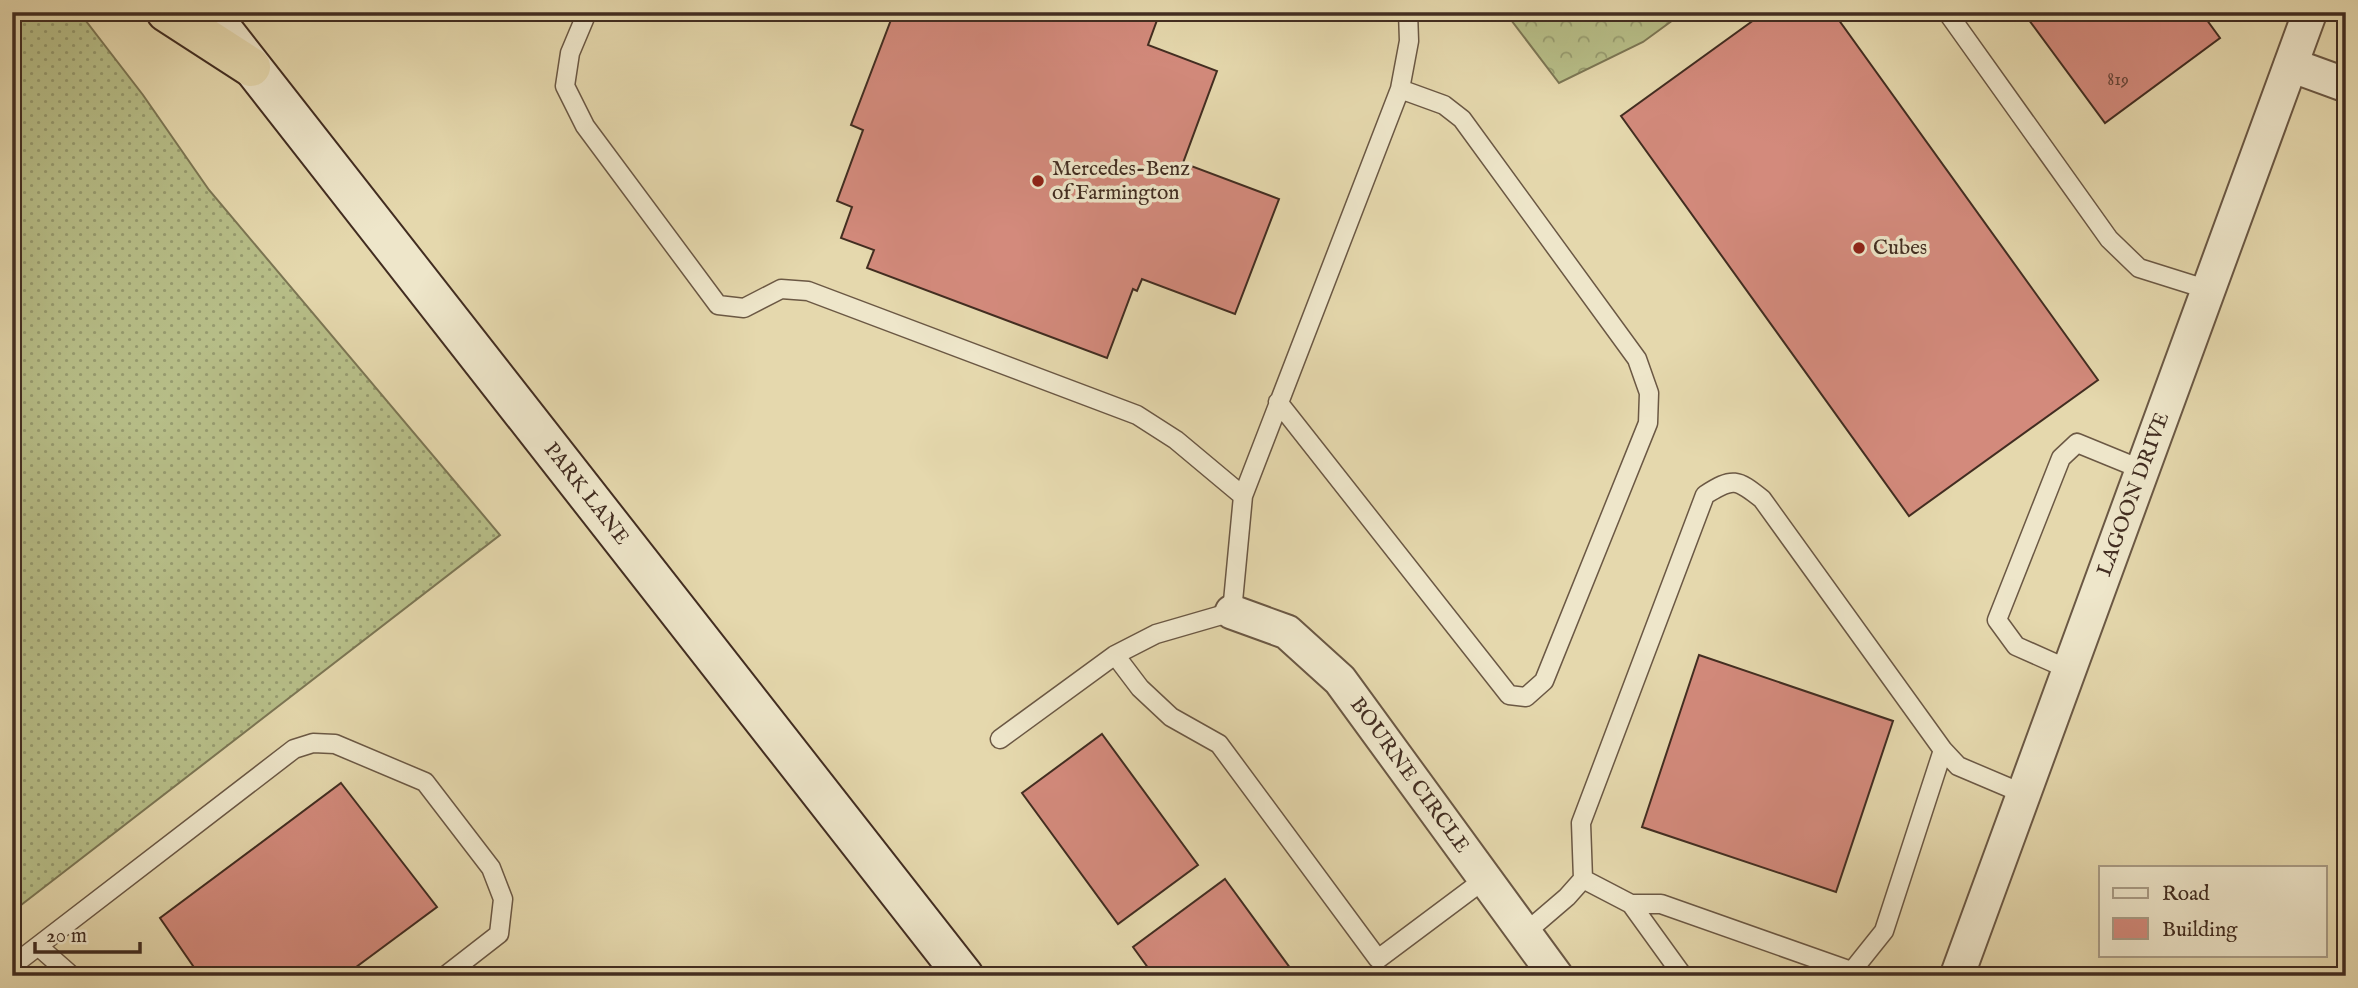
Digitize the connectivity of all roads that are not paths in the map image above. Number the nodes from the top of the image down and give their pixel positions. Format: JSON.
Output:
{"nodes":[{"id":1,"x":166,"y":12,"type":"edge"},
{"id":2,"x":209,"y":12,"type":"edge"},
{"id":3,"x":590,"y":12,"type":"edge"},
{"id":4,"x":1408,"y":12,"type":"edge"},
{"id":5,"x":1947,"y":12,"type":"edge"},
{"id":6,"x":2305,"y":14,"type":"edge"},
{"id":7,"x":2291,"y":65,"type":"junction"},
{"id":8,"x":251,"y":67,"type":"junction"},
{"id":9,"x":2346,"y":85,"type":"edge"},
{"id":10,"x":1400,"y":89,"type":"junction"},
{"id":11,"x":2209,"y":290,"type":"junction"},
{"id":12,"x":1278,"y":402,"type":"junction"},
{"id":13,"x":2143,"y":470,"type":"junction"},
{"id":14,"x":1243,"y":496,"type":"junction"},
{"id":15,"x":1232,"y":612,"type":"junction"},
{"id":16,"x":1115,"y":655,"type":"junction"},
{"id":17,"x":2070,"y":670,"type":"junction"},
{"id":18,"x":1000,"y":739,"type":"dead end"},
{"id":19,"x":1943,"y":750,"type":"junction"},
{"id":20,"x":2024,"y":794,"type":"junction"},
{"id":21,"x":1485,"y":879,"type":"junction"},
{"id":22,"x":1583,"y":879,"type":"junction"},
{"id":23,"x":1631,"y":904,"type":"junction"},
{"id":24,"x":1525,"y":933,"type":"junction"},
{"id":25,"x":38,"y":946,"type":"junction"},
{"id":26,"x":12,"y":966,"type":"edge"},
{"id":27,"x":1849,"y":973,"type":"edge"},
{"id":28,"x":72,"y":976,"type":"edge"},
{"id":29,"x":445,"y":976,"type":"edge"},
{"id":30,"x":964,"y":976,"type":"edge"},
{"id":31,"x":1556,"y":976,"type":"edge"},
{"id":32,"x":1683,"y":976,"type":"edge"},
{"id":33,"x":1958,"y":976,"type":"edge"}],
"edges":[{"from":1,"to":8,"type":"highway"},
{"from":2,"to":8,"type":"main road","name":"PARK LANE"},
{"from":3,"to":14,"type":"lane"},
{"from":4,"to":10,"type":"lane"},
{"from":5,"to":11,"type":"lane"},
{"from":6,"to":7,"type":"street","name":"LAGOON DRIVE"},
{"from":7,"to":9,"type":"street"},
{"from":7,"to":11,"type":"street","name":"LAGOON DRIVE"},
{"from":8,"to":30,"type":"main road","name":"PARK LANE"},
{"from":10,"to":12,"type":"lane"},
{"from":10,"to":12,"type":"lane"},
{"from":11,"to":13,"type":"street","name":"LAGOON DRIVE"},
{"from":12,"to":14,"type":"lane"},
{"from":13,"to":17,"type":"street","name":"LAGOON DRIVE"},
{"from":13,"to":17,"type":"lane"},
{"from":14,"to":15,"type":"lane"},
{"from":15,"to":16,"type":"lane"},
{"from":15,"to":21,"type":"street","name":"BOURNE CIRCLE"},
{"from":16,"to":18,"type":"lane"},
{"from":16,"to":21,"type":"lane"},
{"from":17,"to":20,"type":"street","name":"LAGOON DRIVE"},
{"from":19,"to":20,"type":"lane"},
{"from":19,"to":22,"type":"lane"},
{"from":19,"to":27,"type":"lane"},
{"from":20,"to":33,"type":"street","name":"LAGOON DRIVE"},
{"from":21,"to":24,"type":"street","name":"BOURNE CIRCLE"},
{"from":22,"to":23,"type":"lane"},
{"from":22,"to":24,"type":"lane"},
{"from":23,"to":27,"type":"lane"},
{"from":23,"to":32,"type":"lane"},
{"from":24,"to":31,"type":"street","name":"BOURNE CIRCLE"},
{"from":25,"to":26,"type":"lane"},
{"from":25,"to":28,"type":"lane"},
{"from":25,"to":29,"type":"lane"}]}
